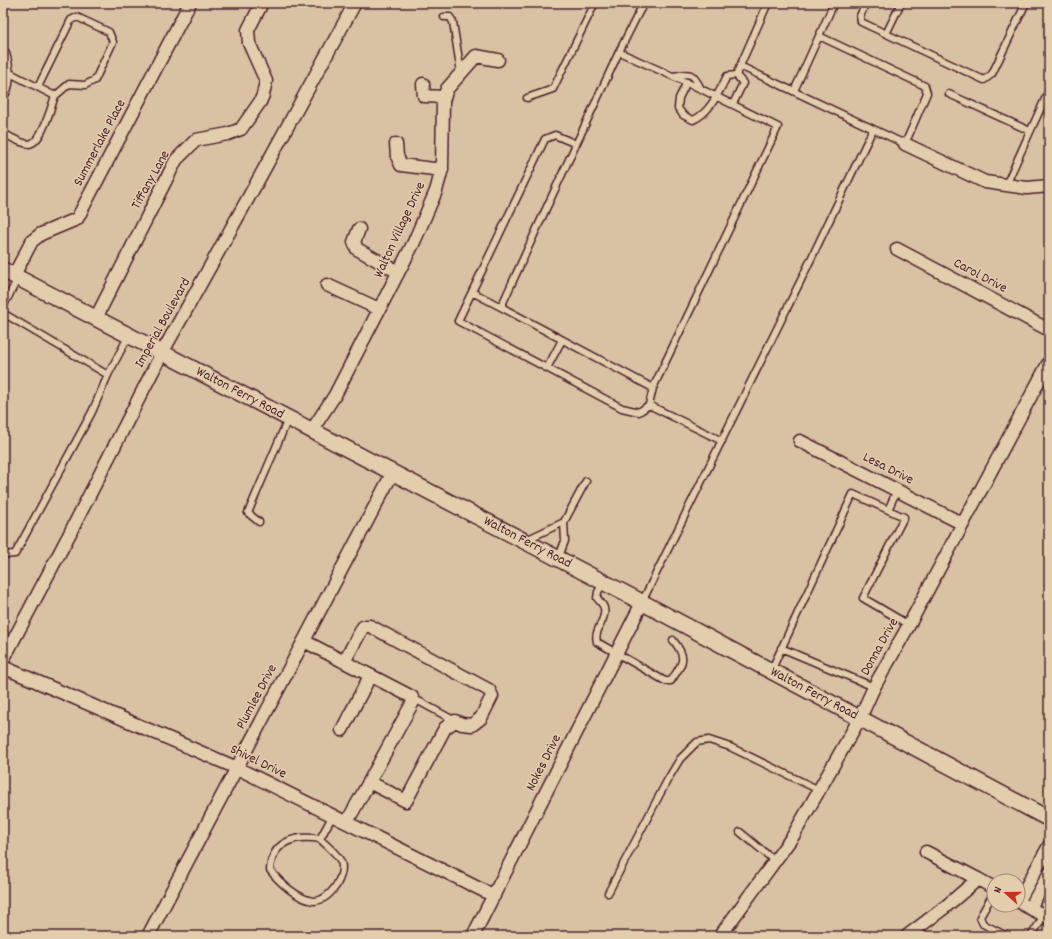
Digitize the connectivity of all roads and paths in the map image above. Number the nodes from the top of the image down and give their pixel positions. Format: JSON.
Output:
{"nodes":[{"id":1,"x":190,"y":3,"type":"edge"},
{"id":2,"x":262,"y":3,"type":"edge"},
{"id":3,"x":355,"y":3,"type":"edge"},
{"id":4,"x":595,"y":3,"type":"edge"},
{"id":5,"x":646,"y":3,"type":"edge"},
{"id":6,"x":768,"y":3,"type":"edge"},
{"id":7,"x":834,"y":3,"type":"edge"},
{"id":8,"x":866,"y":3,"type":"edge"},
{"id":9,"x":901,"y":3,"type":"edge"},
{"id":10,"x":1026,"y":3,"type":"edge"},
{"id":11,"x":444,"y":17,"type":"dead end"},
{"id":12,"x":886,"y":34,"type":"junction"},
{"id":13,"x":819,"y":36,"type":"junction"},
{"id":14,"x":619,"y":52,"type":"junction"},
{"id":15,"x":3,"y":54,"type":"edge"},
{"id":16,"x":498,"y":60,"type":"dead end"},
{"id":17,"x":740,"y":66,"type":"junction"},
{"id":18,"x":6,"y":71,"type":"junction"},
{"id":19,"x":461,"y":73,"type":"junction"},
{"id":20,"x":736,"y":75,"type":"junction"},
{"id":21,"x":674,"y":76,"type":"junction"},
{"id":22,"x":687,"y":82,"type":"junction"},
{"id":23,"x":423,"y":84,"type":"dead end"},
{"id":24,"x":38,"y":87,"type":"junction"},
{"id":25,"x":701,"y":89,"type":"junction"},
{"id":26,"x":1049,"y":90,"type":"edge"},
{"id":27,"x":794,"y":91,"type":"junction"},
{"id":28,"x":3,"y":93,"type":"edge"},
{"id":29,"x":949,"y":94,"type":"dead end"},
{"id":30,"x":55,"y":96,"type":"junction"},
{"id":31,"x":716,"y":96,"type":"junction"},
{"id":32,"x":444,"y":97,"type":"junction"},
{"id":33,"x":527,"y":98,"type":"dead end"},
{"id":34,"x":733,"y":104,"type":"junction"},
{"id":35,"x":873,"y":129,"type":"junction"},
{"id":36,"x":1030,"y":131,"type":"junction"},
{"id":37,"x":3,"y":133,"type":"edge"},
{"id":38,"x":396,"y":144,"type":"dead end"},
{"id":39,"x":576,"y":144,"type":"junction"},
{"id":40,"x":905,"y":144,"type":"junction"},
{"id":41,"x":442,"y":170,"type":"junction"},
{"id":42,"x":1006,"y":185,"type":"junction"},
{"id":43,"x":1049,"y":186,"type":"edge"},
{"id":44,"x":359,"y":229,"type":"dead end"},
{"id":45,"x":898,"y":249,"type":"dead end"},
{"id":46,"x":398,"y":272,"type":"junction"},
{"id":47,"x":12,"y":274,"type":"edge"},
{"id":48,"x":327,"y":284,"type":"dead end"},
{"id":49,"x":472,"y":292,"type":"junction"},
{"id":50,"x":3,"y":307,"type":"edge"},
{"id":51,"x":501,"y":308,"type":"junction"},
{"id":52,"x":379,"y":309,"type":"junction"},
{"id":53,"x":3,"y":313,"type":"edge"},
{"id":54,"x":96,"y":318,"type":"junction"},
{"id":55,"x":1049,"y":330,"type":"edge"},
{"id":56,"x":129,"y":335,"type":"junction"},
{"id":57,"x":562,"y":340,"type":"junction"},
{"id":58,"x":162,"y":353,"type":"junction"},
{"id":59,"x":1049,"y":362,"type":"edge"},
{"id":60,"x":546,"y":368,"type":"junction"},
{"id":61,"x":108,"y":375,"type":"junction"},
{"id":62,"x":653,"y":388,"type":"junction"},
{"id":63,"x":649,"y":405,"type":"junction"},
{"id":64,"x":288,"y":418,"type":"junction"},
{"id":65,"x":312,"y":430,"type":"junction"},
{"id":66,"x":722,"y":441,"type":"junction"},
{"id":67,"x":800,"y":441,"type":"dead end"},
{"id":68,"x":393,"y":472,"type":"junction"},
{"id":69,"x":586,"y":481,"type":"dead end"},
{"id":70,"x":897,"y":490,"type":"junction"},
{"id":71,"x":888,"y":510,"type":"junction"},
{"id":72,"x":259,"y":522,"type":"dead end"},
{"id":73,"x":564,"y":522,"type":"junction"},
{"id":74,"x":963,"y":524,"type":"junction"},
{"id":75,"x":524,"y":541,"type":"junction"},
{"id":76,"x":3,"y":555,"type":"edge"},
{"id":77,"x":558,"y":559,"type":"junction"},
{"id":78,"x":604,"y":582,"type":"junction"},
{"id":79,"x":642,"y":603,"type":"junction"},
{"id":80,"x":909,"y":625,"type":"junction"},
{"id":81,"x":673,"y":640,"type":"dead end"},
{"id":82,"x":304,"y":641,"type":"junction"},
{"id":83,"x":782,"y":648,"type":"junction"},
{"id":84,"x":616,"y":654,"type":"junction"},
{"id":85,"x":3,"y":660,"type":"edge"},
{"id":86,"x":344,"y":662,"type":"junction"},
{"id":87,"x":3,"y":667,"type":"edge"},
{"id":88,"x":771,"y":671,"type":"junction"},
{"id":89,"x":370,"y":676,"type":"junction"},
{"id":90,"x":874,"y":687,"type":"junction"},
{"id":91,"x":412,"y":698,"type":"junction"},
{"id":92,"x":860,"y":718,"type":"junction"},
{"id":93,"x":455,"y":721,"type":"junction"},
{"id":94,"x":342,"y":730,"type":"dead end"},
{"id":95,"x":237,"y":768,"type":"junction"},
{"id":96,"x":369,"y":782,"type":"junction"},
{"id":97,"x":819,"y":790,"type":"junction"},
{"id":98,"x":333,"y":816,"type":"junction"},
{"id":99,"x":1049,"y":820,"type":"edge"},
{"id":100,"x":347,"y":822,"type":"junction"},
{"id":101,"x":740,"y":832,"type":"dead end"},
{"id":102,"x":320,"y":840,"type":"junction"},
{"id":103,"x":1049,"y":846,"type":"edge"},
{"id":104,"x":926,"y":852,"type":"dead end"},
{"id":105,"x":775,"y":861,"type":"junction"},
{"id":106,"x":1049,"y":874,"type":"edge"},
{"id":107,"x":978,"y":879,"type":"junction"},
{"id":108,"x":986,"y":884,"type":"edge"},
{"id":109,"x":1026,"y":888,"type":"edge"},
{"id":110,"x":608,"y":893,"type":"dead end"},
{"id":111,"x":494,"y":896,"type":"junction"},
{"id":112,"x":986,"y":906,"type":"edge"},
{"id":113,"x":1026,"y":906,"type":"edge"},
{"id":114,"x":1030,"y":908,"type":"junction"},
{"id":115,"x":1046,"y":917,"type":"edge"},
{"id":116,"x":148,"y":936,"type":"edge"},
{"id":117,"x":473,"y":936,"type":"edge"},
{"id":118,"x":720,"y":936,"type":"edge"},
{"id":119,"x":907,"y":936,"type":"edge"},
{"id":120,"x":1008,"y":936,"type":"edge"},
{"id":121,"x":1032,"y":936,"type":"edge"}],
"edges":[{"from":1,"to":47,"type":"street","name":"Summerlake Place"},
{"from":2,"to":54,"type":"street","name":"Tiffany Lane"},
{"from":3,"to":58,"type":"street","name":"Imperial Boulevard"},
{"from":4,"to":33,"type":"lane"},
{"from":5,"to":14,"type":"lane"},
{"from":6,"to":17,"type":"lane"},
{"from":7,"to":13,"type":"lane"},
{"from":8,"to":12,"type":"lane"},
{"from":9,"to":12,"type":"lane"},
{"from":10,"to":12,"type":"lane"},
{"from":11,"to":19,"type":"lane"},
{"from":13,"to":27,"type":"lane"},
{"from":13,"to":40,"type":"lane"},
{"from":14,"to":21,"type":"lane"},
{"from":14,"to":39,"type":"lane"},
{"from":15,"to":18,"type":"street"},
{"from":16,"to":19,"type":"street","name":"Walton Village Drive"},
{"from":17,"to":20,"type":"lane"},
{"from":17,"to":27,"type":"lane"},
{"from":18,"to":24,"type":"lane"},
{"from":18,"to":28,"type":"street"},
{"from":19,"to":32,"type":"street","name":"Walton Village Drive"},
{"from":20,"to":31,"type":"lane"},
{"from":20,"to":34,"type":"lane"},
{"from":21,"to":22,"type":"lane"},
{"from":21,"to":25,"type":"lane"},
{"from":22,"to":25,"type":"lane"},
{"from":22,"to":31,"type":"lane"},
{"from":23,"to":32,"type":"street"},
{"from":24,"to":30,"type":"lane"},
{"from":24,"to":30,"type":"lane"},
{"from":25,"to":31,"type":"lane"},
{"from":26,"to":36,"type":"lane"},
{"from":27,"to":35,"type":"lane"},
{"from":29,"to":36,"type":"lane"},
{"from":30,"to":37,"type":"lane"},
{"from":31,"to":34,"type":"lane"},
{"from":32,"to":41,"type":"street","name":"Walton Village Drive"},
{"from":34,"to":62,"type":"lane"},
{"from":35,"to":40,"type":"lane"},
{"from":35,"to":66,"type":"lane"},
{"from":36,"to":42,"type":"lane"},
{"from":38,"to":41,"type":"street"},
{"from":39,"to":49,"type":"lane"},
{"from":39,"to":51,"type":"lane"},
{"from":40,"to":42,"type":"street"},
{"from":41,"to":46,"type":"street","name":"Walton Village Drive"},
{"from":42,"to":43,"type":"street"},
{"from":44,"to":46,"type":"street"},
{"from":45,"to":55,"type":"street","name":"Carol Drive"},
{"from":46,"to":52,"type":"street","name":"Walton Village Drive"},
{"from":47,"to":50,"type":"lane"},
{"from":47,"to":54,"type":"street","name":"Walton Ferry Road"},
{"from":48,"to":52,"type":"street"},
{"from":49,"to":51,"type":"lane"},
{"from":49,"to":60,"type":"lane"},
{"from":51,"to":57,"type":"lane"},
{"from":52,"to":65,"type":"street","name":"Walton Village Drive"},
{"from":53,"to":61,"type":"lane"},
{"from":54,"to":56,"type":"street","name":"Walton Ferry Road"},
{"from":56,"to":58,"type":"street","name":"Walton Ferry Road"},
{"from":56,"to":61,"type":"lane"},
{"from":57,"to":60,"type":"lane"},
{"from":57,"to":62,"type":"lane"},
{"from":58,"to":64,"type":"street","name":"Walton Ferry Road"},
{"from":58,"to":85,"type":"street","name":"Imperial Boulevard"},
{"from":59,"to":74,"type":"street","name":"Donna Drive"},
{"from":60,"to":63,"type":"lane"},
{"from":61,"to":76,"type":"lane"},
{"from":62,"to":63,"type":"lane"},
{"from":63,"to":66,"type":"lane"},
{"from":64,"to":65,"type":"street","name":"Walton Ferry Road"},
{"from":64,"to":72,"type":"lane"},
{"from":65,"to":68,"type":"street","name":"Walton Ferry Road"},
{"from":66,"to":79,"type":"lane"},
{"from":67,"to":70,"type":"street","name":"Lesa Drive"},
{"from":68,"to":75,"type":"street","name":"Walton Ferry Road"},
{"from":68,"to":82,"type":"street","name":"Plumlee Drive"},
{"from":69,"to":73,"type":"lane"},
{"from":70,"to":71,"type":"lane"},
{"from":70,"to":74,"type":"street","name":"Lesa Drive"},
{"from":71,"to":80,"type":"lane"},
{"from":71,"to":83,"type":"lane"},
{"from":73,"to":75,"type":"lane"},
{"from":73,"to":77,"type":"lane"},
{"from":74,"to":80,"type":"street","name":"Donna Drive"},
{"from":75,"to":77,"type":"street","name":"Walton Ferry Road"},
{"from":77,"to":78,"type":"street","name":"Walton Ferry Road"},
{"from":78,"to":79,"type":"street","name":"Walton Ferry Road"},
{"from":78,"to":84,"type":"lane"},
{"from":79,"to":84,"type":"street","name":"Nokes Drive"},
{"from":79,"to":88,"type":"street","name":"Walton Ferry Road"},
{"from":80,"to":90,"type":"street","name":"Donna Drive"},
{"from":81,"to":84,"type":"lane"},
{"from":82,"to":86,"type":"street"},
{"from":82,"to":95,"type":"street","name":"Plumlee Drive"},
{"from":83,"to":88,"type":"lane"},
{"from":83,"to":90,"type":"lane"},
{"from":84,"to":111,"type":"street","name":"Nokes Drive"},
{"from":86,"to":89,"type":"street"},
{"from":86,"to":93,"type":"street"},
{"from":87,"to":95,"type":"street","name":"Shivel Drive"},
{"from":88,"to":92,"type":"street","name":"Walton Ferry Road"},
{"from":89,"to":91,"type":"street"},
{"from":89,"to":94,"type":"street"},
{"from":90,"to":92,"type":"street","name":"Donna Drive"},
{"from":91,"to":93,"type":"lane"},
{"from":91,"to":96,"type":"street"},
{"from":92,"to":97,"type":"street","name":"Donna Drive"},
{"from":92,"to":99,"type":"street","name":"Walton Ferry Road"},
{"from":93,"to":96,"type":"street"},
{"from":95,"to":98,"type":"street","name":"Shivel Drive"},
{"from":95,"to":116,"type":"street","name":"Plumlee Drive"},
{"from":96,"to":100,"type":"street"},
{"from":97,"to":105,"type":"street","name":"Donna Drive"},
{"from":97,"to":110,"type":"lane"},
{"from":98,"to":100,"type":"street","name":"Shivel Drive"},
{"from":98,"to":102,"type":"lane"},
{"from":100,"to":111,"type":"street","name":"Shivel Drive"},
{"from":101,"to":105,"type":"lane"},
{"from":102,"to":102,"type":"lane"},
{"from":103,"to":109,"type":"street"},
{"from":104,"to":107,"type":"street"},
{"from":105,"to":118,"type":"street","name":"Donna Drive"},
{"from":106,"to":114,"type":"street"},
{"from":107,"to":108,"type":"street"},
{"from":107,"to":119,"type":"street"},
{"from":111,"to":117,"type":"street","name":"Nokes Drive"},
{"from":112,"to":120,"type":"lane"},
{"from":113,"to":114,"type":"street"},
{"from":114,"to":115,"type":"street"},
{"from":115,"to":121,"type":"lane"}]}
